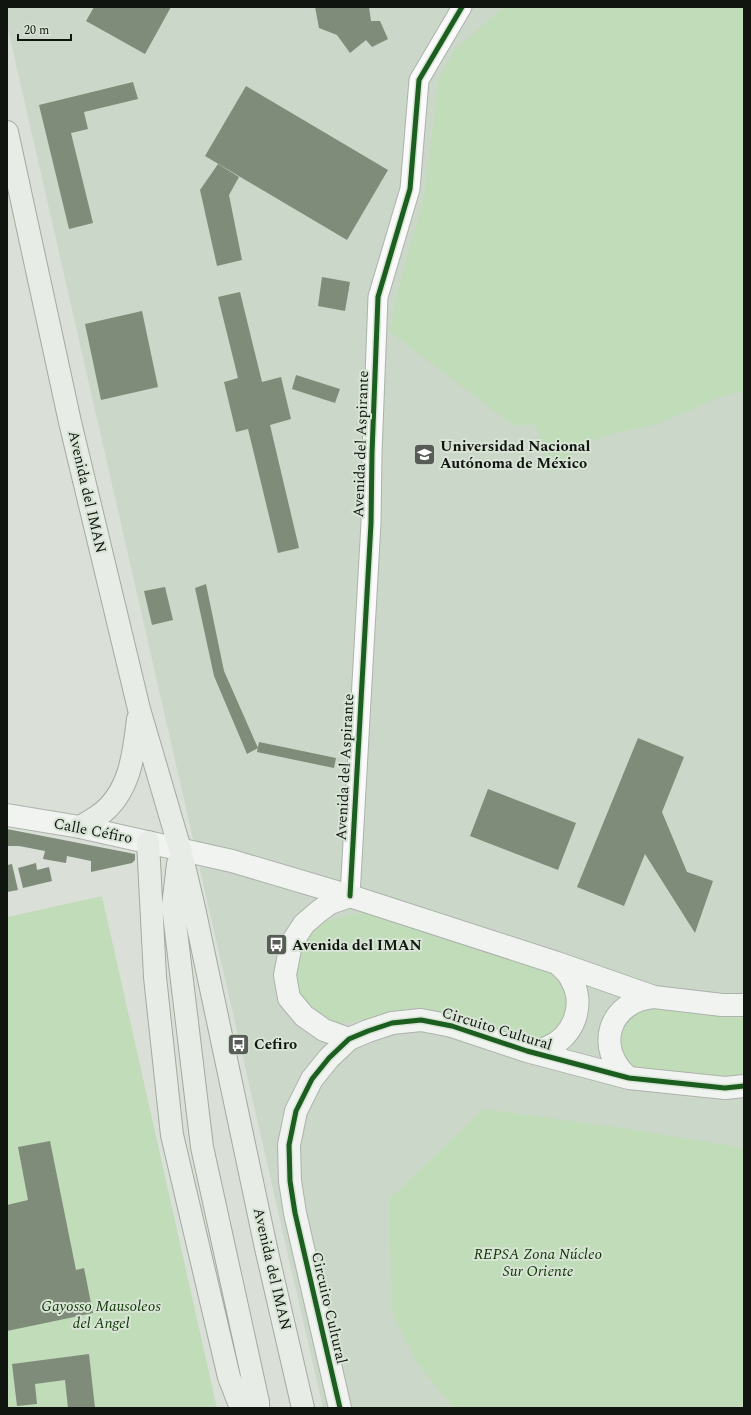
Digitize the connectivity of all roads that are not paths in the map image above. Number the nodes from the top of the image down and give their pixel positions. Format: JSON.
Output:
{"nodes":[{"id":1,"x":462,"y":7,"type":"edge"},
{"id":2,"x":7,"y":132,"type":"edge"},
{"id":3,"x":139,"y":710,"type":"junction"},
{"id":4,"x":7,"y":815,"type":"edge"},
{"id":5,"x":80,"y":827,"type":"junction"},
{"id":6,"x":148,"y":842,"type":"junction"},
{"id":7,"x":180,"y":849,"type":"junction"},
{"id":8,"x":350,"y":896,"type":"junction"},
{"id":9,"x":557,"y":963,"type":"junction"},
{"id":10,"x":654,"y":997,"type":"junction"},
{"id":11,"x":744,"y":1005,"type":"edge"},
{"id":12,"x":349,"y":1039,"type":"junction"},
{"id":13,"x":527,"y":1051,"type":"junction"},
{"id":14,"x":629,"y":1078,"type":"junction"},
{"id":15,"x":738,"y":1090,"type":"edge"},
{"id":16,"x":241,"y":1408,"type":"edge"},
{"id":17,"x":258,"y":1408,"type":"edge"},
{"id":18,"x":303,"y":1408,"type":"edge"},
{"id":19,"x":340,"y":1408,"type":"edge"}],
"edges":[{"from":1,"to":8,"type":"street","name":"Avenida del Aspirante"},
{"from":2,"to":3,"type":"main road","name":"Avenida del IMAN"},
{"from":3,"to":5,"type":"main road"},
{"from":3,"to":7,"type":"main road","name":"Avenida del IMAN"},
{"from":4,"to":5,"type":"street","name":"Calle Céfiro"},
{"from":5,"to":6,"type":"street","name":"Calle Céfiro"},
{"from":6,"to":7,"type":"street","name":"Calle Céfiro"},
{"from":6,"to":16,"type":"main road"},
{"from":7,"to":8,"type":"street"},
{"from":7,"to":17,"type":"main road","name":"Avenida del IMAN"},
{"from":7,"to":18,"type":"main road","name":"Avenida del IMAN"},
{"from":8,"to":9,"type":"street"},
{"from":8,"to":12,"type":"street"},
{"from":9,"to":10,"type":"street"},
{"from":9,"to":13,"type":"street"},
{"from":10,"to":11,"type":"street"},
{"from":10,"to":14,"type":"street"},
{"from":12,"to":13,"type":"street","name":"Circuito Cultural"},
{"from":12,"to":19,"type":"street","name":"Circuito Cultural"},
{"from":13,"to":14,"type":"street","name":"Circuito Cultural"},
{"from":14,"to":15,"type":"street","name":"Circuito Cultural"}]}
